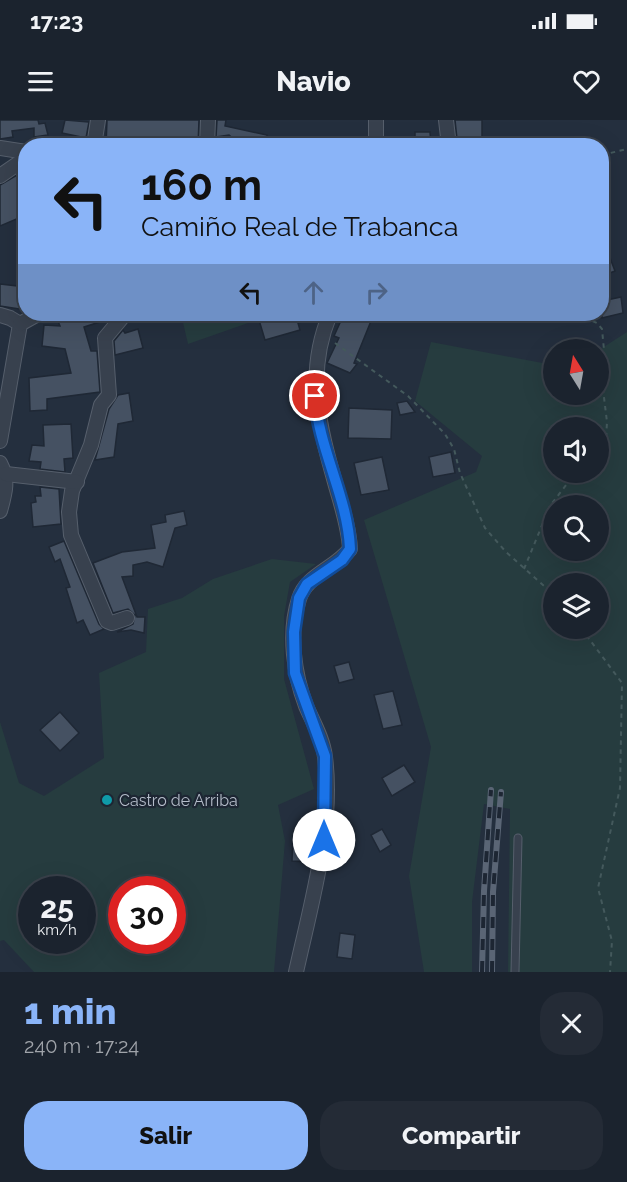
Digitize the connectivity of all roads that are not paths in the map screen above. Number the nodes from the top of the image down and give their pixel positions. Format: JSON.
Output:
{"nodes":[{"id":1,"x":98,"y":120,"type":"edge"},
{"id":2,"x":208,"y":120,"type":"edge"},
{"id":3,"x":376,"y":120,"type":"edge"},
{"id":4,"x":446,"y":120,"type":"edge"},
{"id":5,"x":95,"y":138,"type":"edge"},
{"id":6,"x":209,"y":138,"type":"edge"},
{"id":7,"x":376,"y":138,"type":"edge"},
{"id":8,"x":448,"y":138,"type":"edge"},
{"id":9,"x":0,"y":148,"type":"edge"},
{"id":10,"x":18,"y":151,"type":"edge"},
{"id":11,"x":18,"y":164,"type":"edge"},
{"id":12,"x":0,"y":176,"type":"edge"},
{"id":13,"x":0,"y":315,"type":"edge"},
{"id":14,"x":25,"y":321,"type":"edge"},
{"id":15,"x":119,"y":321,"type":"edge"},
{"id":16,"x":326,"y":321,"type":"edge"},
{"id":17,"x":20,"y":324,"type":"junction"},
{"id":18,"x":0,"y":441,"type":"edge"},
{"id":19,"x":3,"y":468,"type":"edge"},
{"id":20,"x":77,"y":482,"type":"junction"},
{"id":21,"x":0,"y":511,"type":"edge"},
{"id":22,"x":126,"y":618,"type":"dead end"},
{"id":23,"x":518,"y":838,"type":"dead end"},
{"id":24,"x":296,"y":972,"type":"edge"},
{"id":25,"x":515,"y":972,"type":"edge"}],
"edges":[{"from":1,"to":5,"type":"street"},
{"from":2,"to":6,"type":"street"},
{"from":3,"to":7,"type":"street"},
{"from":4,"to":8,"type":"street"},
{"from":9,"to":10,"type":"street"},
{"from":11,"to":12,"type":"street"},
{"from":13,"to":17,"type":"street"},
{"from":14,"to":17,"type":"street"},
{"from":15,"to":20,"type":"street"},
{"from":16,"to":24,"type":"street"},
{"from":17,"to":18,"type":"street"},
{"from":19,"to":20,"type":"street"},
{"from":19,"to":21,"type":"street"},
{"from":20,"to":22,"type":"street"},
{"from":23,"to":25,"type":"lane"}]}
